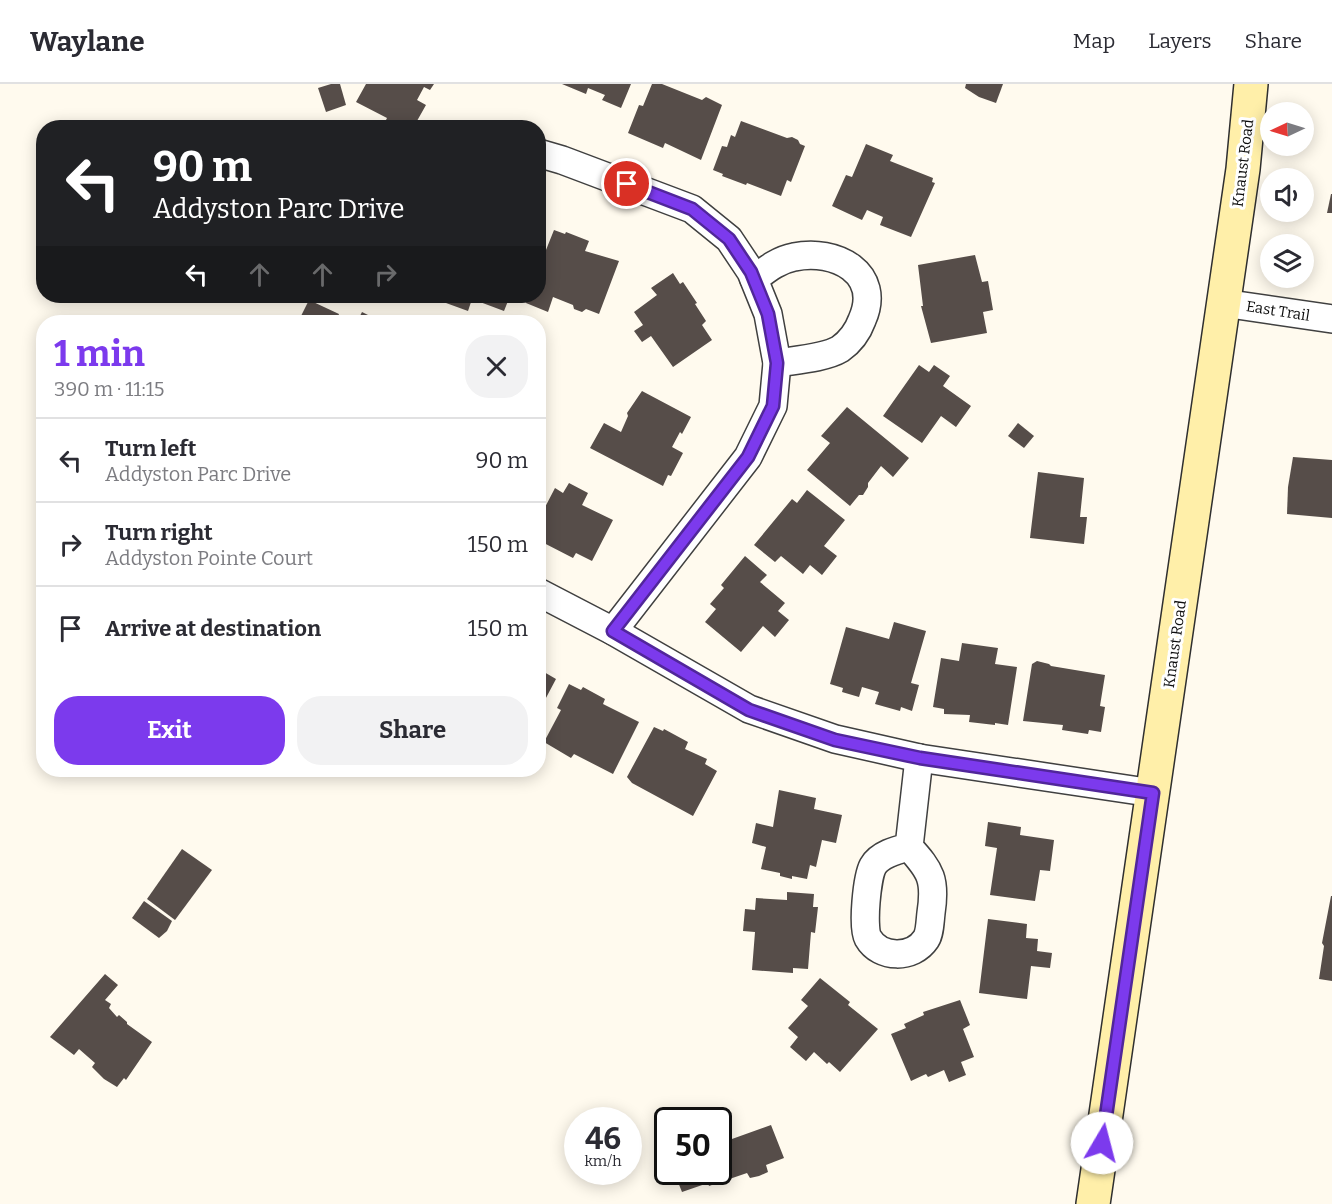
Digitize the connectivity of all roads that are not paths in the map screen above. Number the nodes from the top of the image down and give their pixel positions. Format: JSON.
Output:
{"nodes":[{"id":1,"x":1251,"y":84,"type":"edge"},
{"id":2,"x":546,"y":155,"type":"edge"},
{"id":3,"x":754,"y":279,"type":"junction"},
{"id":4,"x":1223,"y":303,"type":"junction"},
{"id":5,"x":1332,"y":319,"type":"edge"},
{"id":6,"x":777,"y":363,"type":"junction"},
{"id":7,"x":546,"y":596,"type":"edge"},
{"id":8,"x":613,"y":631,"type":"junction"},
{"id":9,"x":920,"y":758,"type":"junction"},
{"id":10,"x":1153,"y":793,"type":"junction"},
{"id":11,"x":909,"y":847,"type":"dead end"},
{"id":12,"x":1093,"y":1204,"type":"edge"}],
"edges":[{"from":1,"to":4,"type":"main road","name":"Knaust Road"},
{"from":2,"to":3,"type":"street"},
{"from":3,"to":6,"type":"street"},
{"from":3,"to":6,"type":"street"},
{"from":4,"to":5,"type":"street","name":"East Trail"},
{"from":4,"to":10,"type":"main road","name":"Knaust Road"},
{"from":6,"to":8,"type":"street"},
{"from":7,"to":8,"type":"street"},
{"from":8,"to":9,"type":"street"},
{"from":9,"to":10,"type":"street"},
{"from":9,"to":11,"type":"street"},
{"from":10,"to":12,"type":"main road","name":"Knaust Road"}]}
